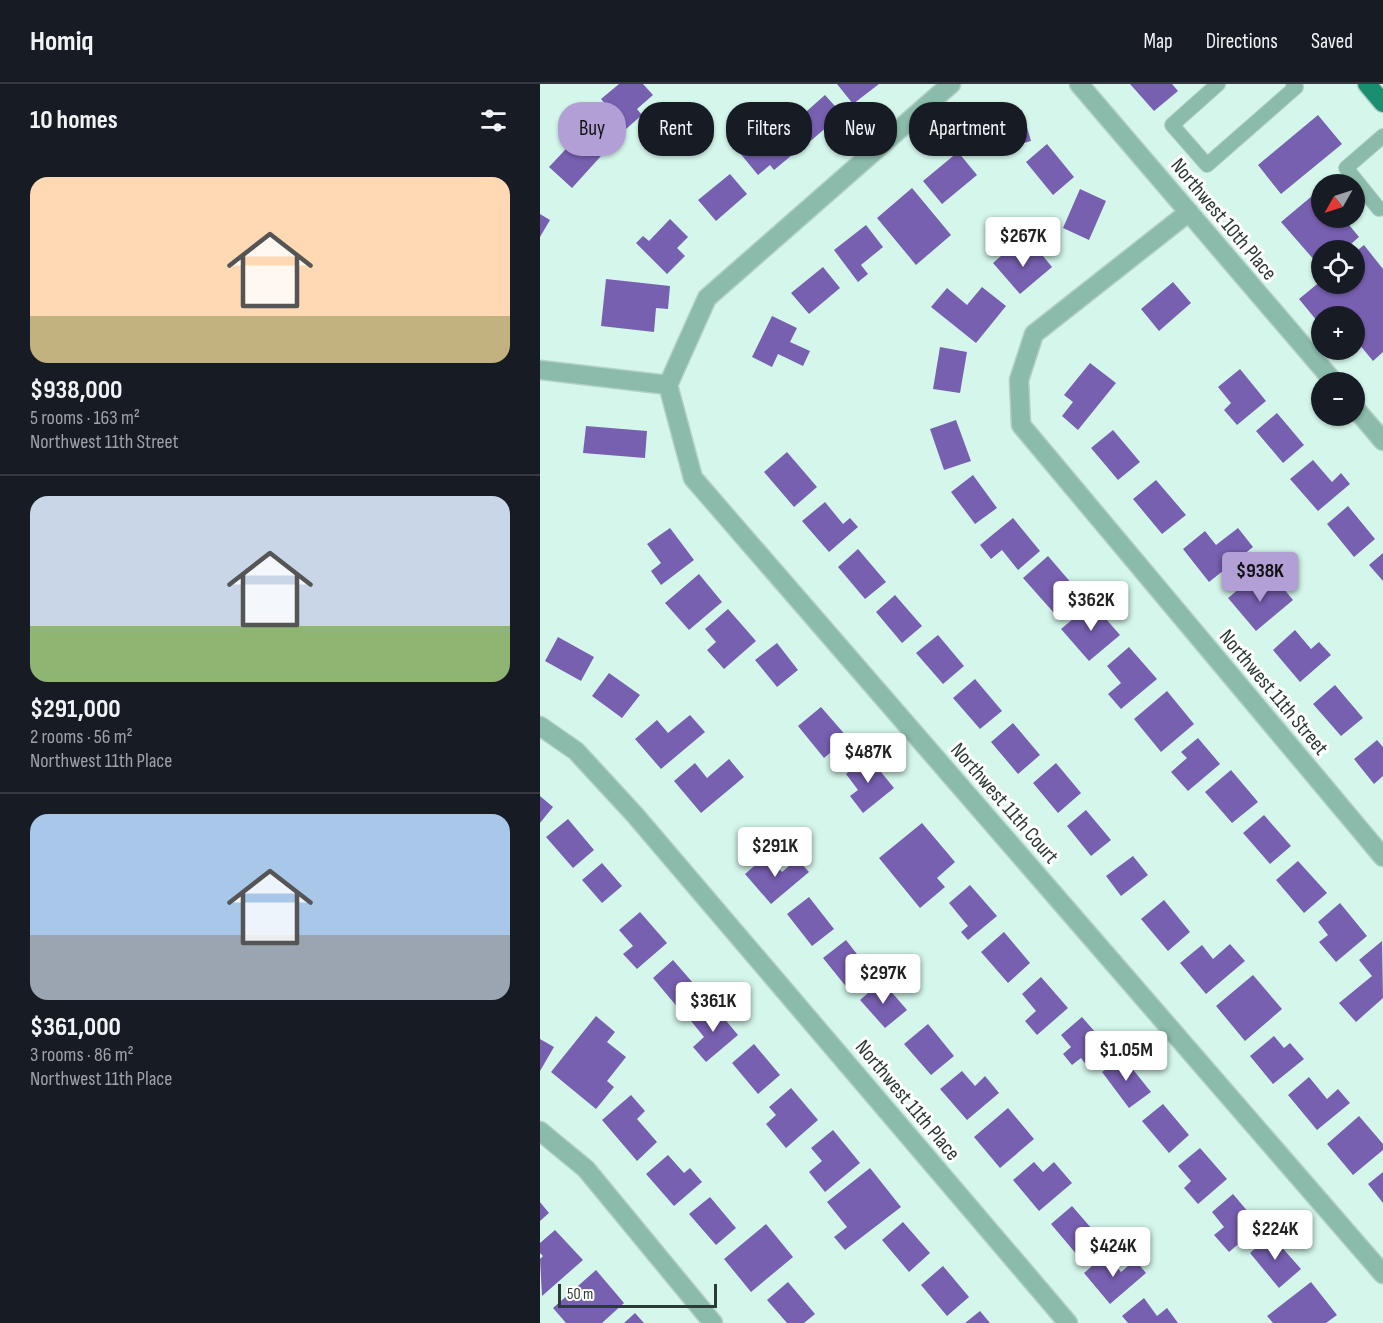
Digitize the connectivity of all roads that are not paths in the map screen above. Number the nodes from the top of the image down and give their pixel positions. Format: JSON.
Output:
{"nodes":[{"id":1,"x":951,"y":84,"type":"edge"},
{"id":2,"x":1079,"y":84,"type":"edge"},
{"id":3,"x":1218,"y":84,"type":"edge"},
{"id":4,"x":1293,"y":84,"type":"edge"},
{"id":5,"x":1367,"y":84,"type":"edge"},
{"id":6,"x":1383,"y":103,"type":"edge"},
{"id":7,"x":1383,"y":136,"type":"edge"},
{"id":8,"x":1379,"y":209,"type":"dead end"},
{"id":9,"x":1189,"y":212,"type":"junction"},
{"id":10,"x":540,"y":370,"type":"edge"},
{"id":11,"x":1325,"y":372,"type":"edge"},
{"id":12,"x":668,"y":385,"type":"junction"},
{"id":13,"x":1365,"y":420,"type":"edge"},
{"id":14,"x":1383,"y":441,"type":"edge"},
{"id":15,"x":540,"y":726,"type":"edge"},
{"id":16,"x":1383,"y":857,"type":"edge"},
{"id":17,"x":540,"y":1131,"type":"edge"},
{"id":18,"x":1383,"y":1274,"type":"edge"},
{"id":19,"x":712,"y":1323,"type":"edge"},
{"id":20,"x":1068,"y":1323,"type":"edge"}],
"edges":[{"from":1,"to":12,"type":"street"},
{"from":2,"to":9,"type":"street","name":"Northwest 10th Place"},
{"from":3,"to":4,"type":"lane"},
{"from":5,"to":6,"type":"main road"},
{"from":7,"to":8,"type":"lane"},
{"from":9,"to":11,"type":"street","name":"Northwest 10th Place"},
{"from":9,"to":16,"type":"street","name":"Northwest 11th Street"},
{"from":10,"to":12,"type":"street"},
{"from":12,"to":18,"type":"street","name":"Northwest 11th Court"},
{"from":13,"to":14,"type":"street"},
{"from":15,"to":20,"type":"street","name":"Northwest 11th Place"},
{"from":17,"to":19,"type":"street"}]}
